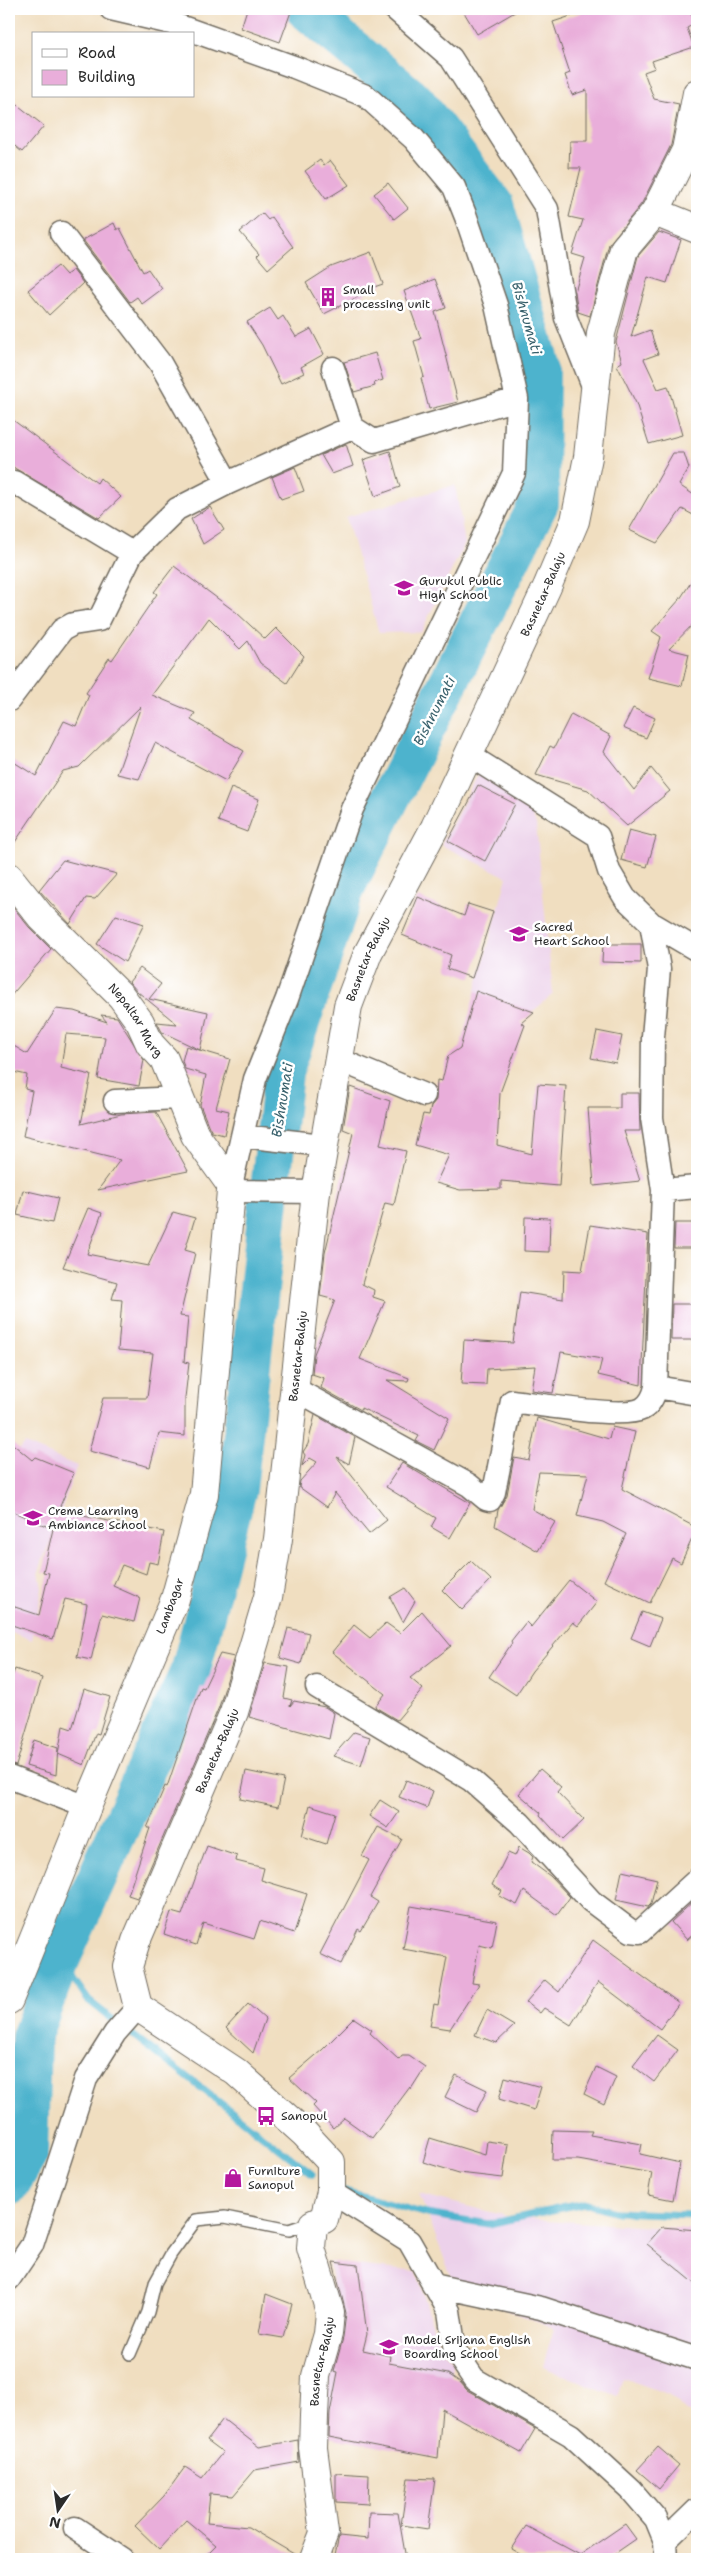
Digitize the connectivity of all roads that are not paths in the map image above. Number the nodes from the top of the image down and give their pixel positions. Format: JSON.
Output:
{"nodes":[{"id":1,"x":111,"y":9,"type":"edge"},
{"id":2,"x":395,"y":9,"type":"edge"},
{"id":3,"x":697,"y":93,"type":"edge"},
{"id":4,"x":655,"y":212,"type":"junction"},
{"id":5,"x":697,"y":229,"type":"edge"},
{"id":6,"x":61,"y":232,"type":"dead end"},
{"id":7,"x":333,"y":368,"type":"dead end"},
{"id":8,"x":594,"y":391,"type":"junction"},
{"id":9,"x":517,"y":399,"type":"junction"},
{"id":10,"x":352,"y":428,"type":"junction"},
{"id":11,"x":14,"y":482,"type":"dead end"},
{"id":12,"x":228,"y":483,"type":"junction"},
{"id":13,"x":132,"y":553,"type":"junction"},
{"id":14,"x":9,"y":700,"type":"edge"},
{"id":15,"x":467,"y":754,"type":"junction"},
{"id":16,"x":9,"y":877,"type":"edge"},
{"id":17,"x":652,"y":923,"type":"junction"},
{"id":18,"x":697,"y":950,"type":"edge"},
{"id":19,"x":337,"y":1059,"type":"junction"},
{"id":20,"x":424,"y":1095,"type":"dead end"},
{"id":21,"x":178,"y":1098,"type":"junction"},
{"id":22,"x":115,"y":1101,"type":"dead end"},
{"id":23,"x":252,"y":1137,"type":"junction"},
{"id":24,"x":314,"y":1144,"type":"junction"},
{"id":25,"x":697,"y":1187,"type":"edge"},
{"id":26,"x":238,"y":1189,"type":"junction"},
{"id":27,"x":664,"y":1190,"type":"junction"},
{"id":28,"x":307,"y":1192,"type":"junction"},
{"id":29,"x":656,"y":1387,"type":"junction"},
{"id":30,"x":295,"y":1389,"type":"junction"},
{"id":31,"x":697,"y":1394,"type":"edge"},
{"id":32,"x":317,"y":1687,"type":"dead end"},
{"id":33,"x":9,"y":1777,"type":"edge"},
{"id":34,"x":87,"y":1806,"type":"junction"},
{"id":35,"x":697,"y":1880,"type":"edge"},
{"id":36,"x":9,"y":2000,"type":"edge"},
{"id":37,"x":135,"y":2011,"type":"junction"},
{"id":38,"x":331,"y":2192,"type":"junction"},
{"id":39,"x":324,"y":2219,"type":"junction"},
{"id":40,"x":9,"y":2279,"type":"edge"},
{"id":41,"x":433,"y":2285,"type":"junction"},
{"id":42,"x":130,"y":2354,"type":"dead end"},
{"id":43,"x":697,"y":2359,"type":"edge"},
{"id":44,"x":697,"y":2510,"type":"edge"},
{"id":45,"x":75,"y":2528,"type":"dead end"},
{"id":46,"x":665,"y":2550,"type":"edge"},
{"id":47,"x":122,"y":2559,"type":"edge"},
{"id":48,"x":314,"y":2559,"type":"edge"}],
"edges":[{"from":1,"to":9,"type":"street"},
{"from":2,"to":8,"type":"street"},
{"from":3,"to":4,"type":"street","name":"Basnetar-Balaju"},
{"from":4,"to":5,"type":"street"},
{"from":4,"to":8,"type":"street","name":"Basnetar-Balaju"},
{"from":6,"to":12,"type":"street"},
{"from":7,"to":10,"type":"street"},
{"from":8,"to":15,"type":"street","name":"Basnetar-Balaju"},
{"from":9,"to":10,"type":"street"},
{"from":9,"to":23,"type":"street"},
{"from":10,"to":12,"type":"street"},
{"from":11,"to":13,"type":"street"},
{"from":12,"to":13,"type":"street"},
{"from":13,"to":14,"type":"street"},
{"from":15,"to":17,"type":"street"},
{"from":15,"to":19,"type":"street","name":"Basnetar-Balaju"},
{"from":16,"to":21,"type":"street","name":"Nepaltar Marg"},
{"from":17,"to":18,"type":"street"},
{"from":17,"to":27,"type":"street"},
{"from":19,"to":20,"type":"street"},
{"from":19,"to":24,"type":"street","name":"Basnetar-Balaju"},
{"from":21,"to":22,"type":"street"},
{"from":21,"to":26,"type":"street","name":"Nepaltar Marg"},
{"from":23,"to":24,"type":"street"},
{"from":23,"to":26,"type":"street"},
{"from":24,"to":28,"type":"street","name":"Basnetar-Balaju"},
{"from":25,"to":27,"type":"street"},
{"from":26,"to":28,"type":"street"},
{"from":26,"to":34,"type":"street","name":"Lambagar"},
{"from":27,"to":29,"type":"street"},
{"from":28,"to":30,"type":"street","name":"Basnetar-Balaju"},
{"from":29,"to":30,"type":"street"},
{"from":29,"to":31,"type":"street"},
{"from":30,"to":37,"type":"street","name":"Basnetar-Balaju"},
{"from":32,"to":35,"type":"street"},
{"from":33,"to":34,"type":"street"},
{"from":34,"to":36,"type":"street","name":"Lambagar"},
{"from":37,"to":38,"type":"street","name":"Basnetar-Balaju"},
{"from":37,"to":40,"type":"street"},
{"from":38,"to":39,"type":"street","name":"Basnetar-Balaju"},
{"from":38,"to":41,"type":"street"},
{"from":39,"to":42,"type":"lane"},
{"from":39,"to":48,"type":"street","name":"Basnetar-Balaju"},
{"from":41,"to":43,"type":"street"},
{"from":41,"to":46,"type":"street"},
{"from":44,"to":46,"type":"street"},
{"from":45,"to":47,"type":"street"}]}
